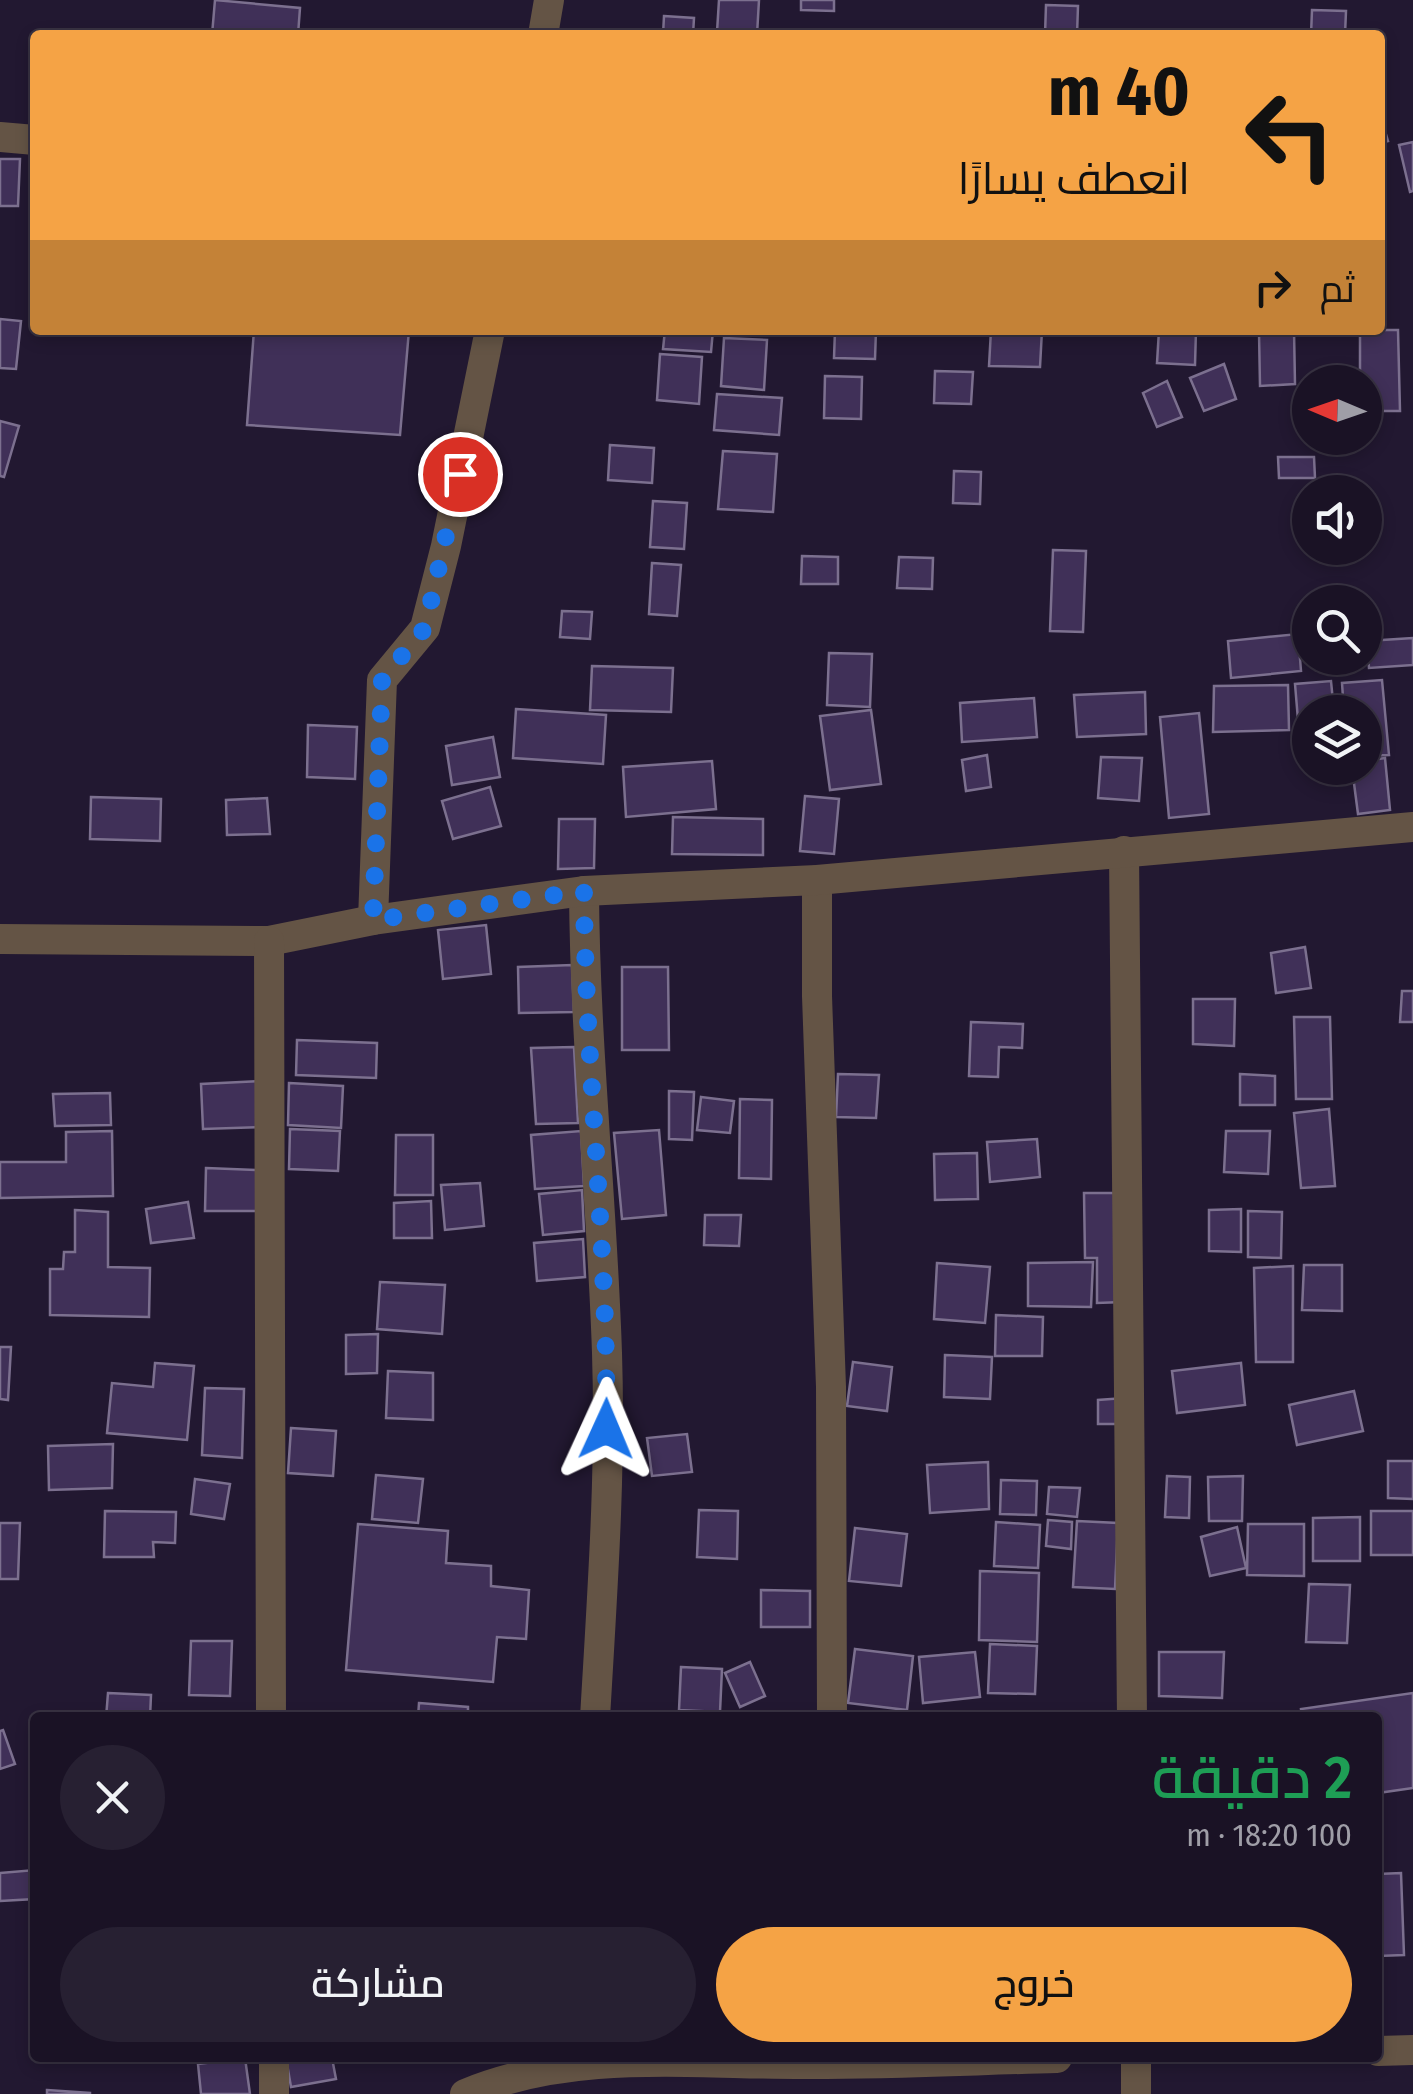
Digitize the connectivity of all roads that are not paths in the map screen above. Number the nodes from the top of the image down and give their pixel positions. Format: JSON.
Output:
{"nodes":[{"id":1,"x":549,"y":0,"type":"edge"},
{"id":2,"x":545,"y":30,"type":"edge"},
{"id":3,"x":0,"y":136,"type":"edge"},
{"id":4,"x":30,"y":139,"type":"edge"},
{"id":5,"x":489,"y":335,"type":"edge"},
{"id":6,"x":1413,"y":827,"type":"edge"},
{"id":7,"x":1124,"y":850,"type":"junction"},
{"id":8,"x":817,"y":880,"type":"junction"},
{"id":9,"x":584,"y":891,"type":"junction"},
{"id":10,"x":373,"y":920,"type":"junction"},
{"id":11,"x":0,"y":938,"type":"edge"},
{"id":12,"x":269,"y":941,"type":"junction"},
{"id":13,"x":271,"y":1712,"type":"edge"},
{"id":14,"x":595,"y":1712,"type":"edge"},
{"id":15,"x":832,"y":1712,"type":"edge"},
{"id":16,"x":1132,"y":1712,"type":"edge"},
{"id":17,"x":1413,"y":2050,"type":"edge"},
{"id":18,"x":1382,"y":2051,"type":"edge"},
{"id":19,"x":274,"y":2062,"type":"edge"},
{"id":20,"x":598,"y":2062,"type":"edge"},
{"id":21,"x":689,"y":2062,"type":"edge"},
{"id":22,"x":979,"y":2062,"type":"edge"},
{"id":23,"x":1136,"y":2062,"type":"edge"},
{"id":24,"x":541,"y":2064,"type":"edge"},
{"id":25,"x":822,"y":2070,"type":"edge"},
{"id":26,"x":274,"y":2094,"type":"edge"},
{"id":27,"x":465,"y":2094,"type":"edge"},
{"id":28,"x":1136,"y":2094,"type":"edge"}],
"edges":[{"from":1,"to":2,"type":"street"},
{"from":3,"to":4,"type":"street"},
{"from":5,"to":10,"type":"street"},
{"from":6,"to":7,"type":"street"},
{"from":7,"to":8,"type":"street"},
{"from":7,"to":16,"type":"street"},
{"from":8,"to":9,"type":"street"},
{"from":8,"to":15,"type":"street"},
{"from":9,"to":10,"type":"street"},
{"from":9,"to":14,"type":"street"},
{"from":10,"to":12,"type":"street"},
{"from":11,"to":12,"type":"street"},
{"from":12,"to":13,"type":"street"},
{"from":17,"to":18,"type":"street"},
{"from":19,"to":26,"type":"street"},
{"from":20,"to":24,"type":"street"},
{"from":21,"to":25,"type":"street"},
{"from":22,"to":25,"type":"street"},
{"from":23,"to":28,"type":"street"},
{"from":24,"to":27,"type":"street"}]}
